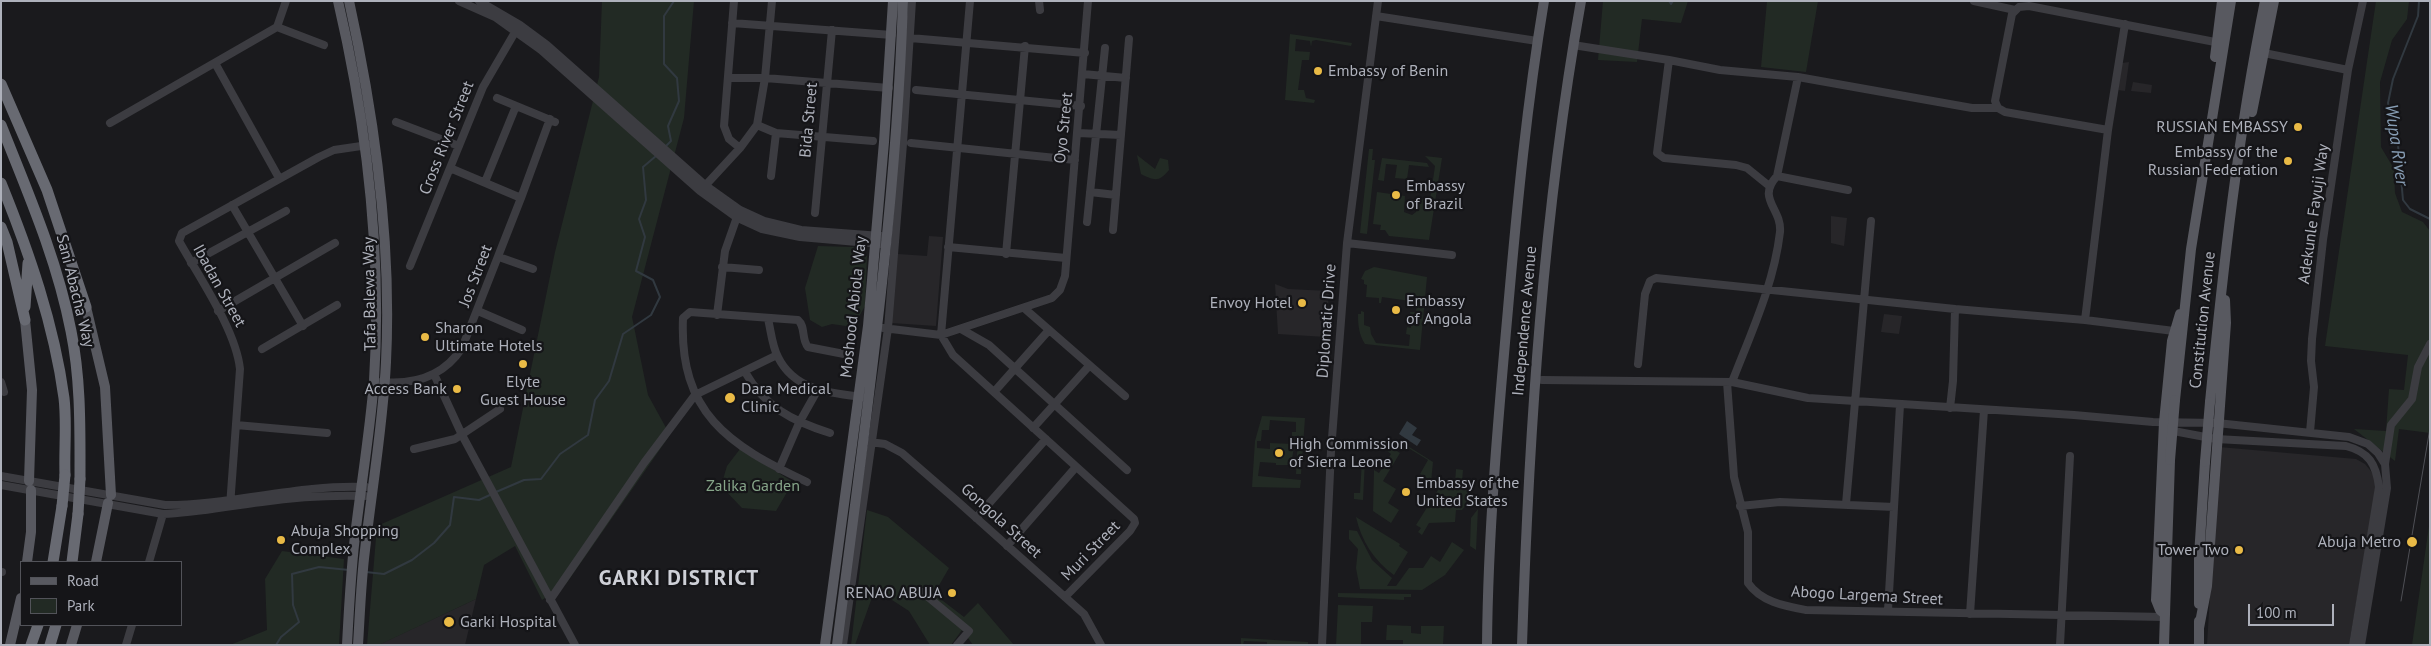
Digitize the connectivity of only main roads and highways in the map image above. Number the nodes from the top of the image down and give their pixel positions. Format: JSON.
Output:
{"nodes":[{"id":1,"x":338,"y":1,"type":"edge"},
{"id":2,"x":349,"y":1,"type":"edge"},
{"id":3,"x":893,"y":1,"type":"edge"},
{"id":4,"x":903,"y":1,"type":"edge"},
{"id":5,"x":1544,"y":1,"type":"edge"},
{"id":6,"x":2222,"y":1,"type":"edge"},
{"id":7,"x":2231,"y":1,"type":"edge"},
{"id":8,"x":2265,"y":1,"type":"edge"},
{"id":9,"x":2274,"y":1,"type":"edge"},
{"id":10,"x":1581,"y":2,"type":"edge"},
{"id":11,"x":1,"y":84,"type":"edge"},
{"id":12,"x":2212,"y":113,"type":"junction"},
{"id":13,"x":1,"y":125,"type":"edge"},
{"id":14,"x":2241,"y":138,"type":"junction"},
{"id":15,"x":370,"y":145,"type":"junction"},
{"id":16,"x":1,"y":183,"type":"edge"},
{"id":17,"x":1,"y":227,"type":"edge"},
{"id":18,"x":882,"y":241,"type":"junction"},
{"id":19,"x":29,"y":254,"type":"junction"},
{"id":20,"x":52,"y":254,"type":"junction"},
{"id":21,"x":2224,"y":271,"type":"junction"},
{"id":22,"x":2185,"y":304,"type":"junction"},
{"id":23,"x":86,"y":307,"type":"junction"},
{"id":24,"x":24,"y":320,"type":"junction"},
{"id":25,"x":878,"y":327,"type":"junction"},
{"id":26,"x":379,"y":382,"type":"junction"},
{"id":27,"x":359,"y":552,"type":"junction"},
{"id":28,"x":27,"y":561,"type":"edge"},
{"id":29,"x":53,"y":561,"type":"edge"},
{"id":30,"x":72,"y":561,"type":"edge"},
{"id":31,"x":96,"y":561,"type":"edge"},
{"id":32,"x":20,"y":602,"type":"edge"},
{"id":33,"x":2165,"y":615,"type":"junction"},
{"id":34,"x":38,"y":626,"type":"edge"},
{"id":35,"x":56,"y":626,"type":"edge"},
{"id":36,"x":77,"y":626,"type":"edge"},
{"id":37,"x":2199,"y":628,"type":"junction"},
{"id":38,"x":10,"y":645,"type":"edge"},
{"id":39,"x":31,"y":645,"type":"edge"},
{"id":40,"x":50,"y":645,"type":"edge"},
{"id":41,"x":70,"y":645,"type":"edge"},
{"id":42,"x":347,"y":645,"type":"edge"},
{"id":43,"x":358,"y":645,"type":"edge"},
{"id":44,"x":825,"y":645,"type":"edge"},
{"id":45,"x":837,"y":645,"type":"edge"},
{"id":46,"x":1487,"y":645,"type":"edge"},
{"id":47,"x":1522,"y":645,"type":"edge"},
{"id":48,"x":2164,"y":645,"type":"edge"},
{"id":49,"x":2198,"y":645,"type":"edge"}],
"edges":[{"from":1,"to":15,"type":"main road","name":"Tafa Balewa Way"},
{"from":2,"to":15,"type":"main road","name":"Tafa Balewa Way"},
{"from":3,"to":18,"type":"main road","name":"Moshood Abiola Way"},
{"from":4,"to":18,"type":"main road","name":"Moshood Abiola Way"},
{"from":5,"to":46,"type":"main road","name":"Independence Avenue"},
{"from":6,"to":12,"type":"main road"},
{"from":7,"to":12,"type":"main road","name":"Constitution Avenue"},
{"from":8,"to":14,"type":"main road","name":"Constitution Avenue"},
{"from":9,"to":14,"type":"main road"},
{"from":10,"to":47,"type":"main road","name":"Independence Avenue"},
{"from":11,"to":23,"type":"highway"},
{"from":12,"to":22,"type":"main road","name":"Constitution Avenue"},
{"from":13,"to":20,"type":"highway","name":"Sani Abacha Way"},
{"from":14,"to":21,"type":"main road","name":"Constitution Avenue"},
{"from":15,"to":26,"type":"main road","name":"Tafa Balewa Way"},
{"from":16,"to":19,"type":"highway","name":"Sani Abacha Way"},
{"from":17,"to":24,"type":"highway"},
{"from":18,"to":25,"type":"main road","name":"Moshood Abiola Way"},
{"from":18,"to":25,"type":"main road","name":"Moshood Abiola Way"},
{"from":19,"to":24,"type":"highway"},
{"from":19,"to":29,"type":"highway","name":"Sani Abacha Way","bridge":true},
{"from":20,"to":23,"type":"highway"},
{"from":20,"to":30,"type":"highway","name":"Sani Abacha Way","bridge":true},
{"from":21,"to":37,"type":"main road","name":"Constitution Avenue","bridge":true},
{"from":21,"to":37,"type":"main road"},
{"from":22,"to":33,"type":"main road","name":"Constitution Avenue","bridge":true},
{"from":22,"to":33,"type":"main road"},
{"from":23,"to":31,"type":"main road","name":"Sani Abacha Way"},
{"from":24,"to":28,"type":"main road"},
{"from":25,"to":44,"type":"main road","name":"Moshood Abiola Way"},
{"from":25,"to":45,"type":"main road","name":"Moshood Abiola Way"},
{"from":26,"to":27,"type":"main road","name":"Tafa Balewa Way"},
{"from":26,"to":27,"type":"main road","name":"Tafa Balewa Way"},
{"from":27,"to":42,"type":"main road","name":"Tafa Balewa Way"},
{"from":27,"to":43,"type":"main road","name":"Tafa Balewa Way"},
{"from":32,"to":38,"type":"main road"},
{"from":33,"to":48,"type":"main road","name":"Constitution Avenue"},
{"from":34,"to":39,"type":"highway"},
{"from":35,"to":40,"type":"highway"},
{"from":36,"to":41,"type":"main road"},
{"from":37,"to":49,"type":"main road","name":"Constitution Avenue"}]}
